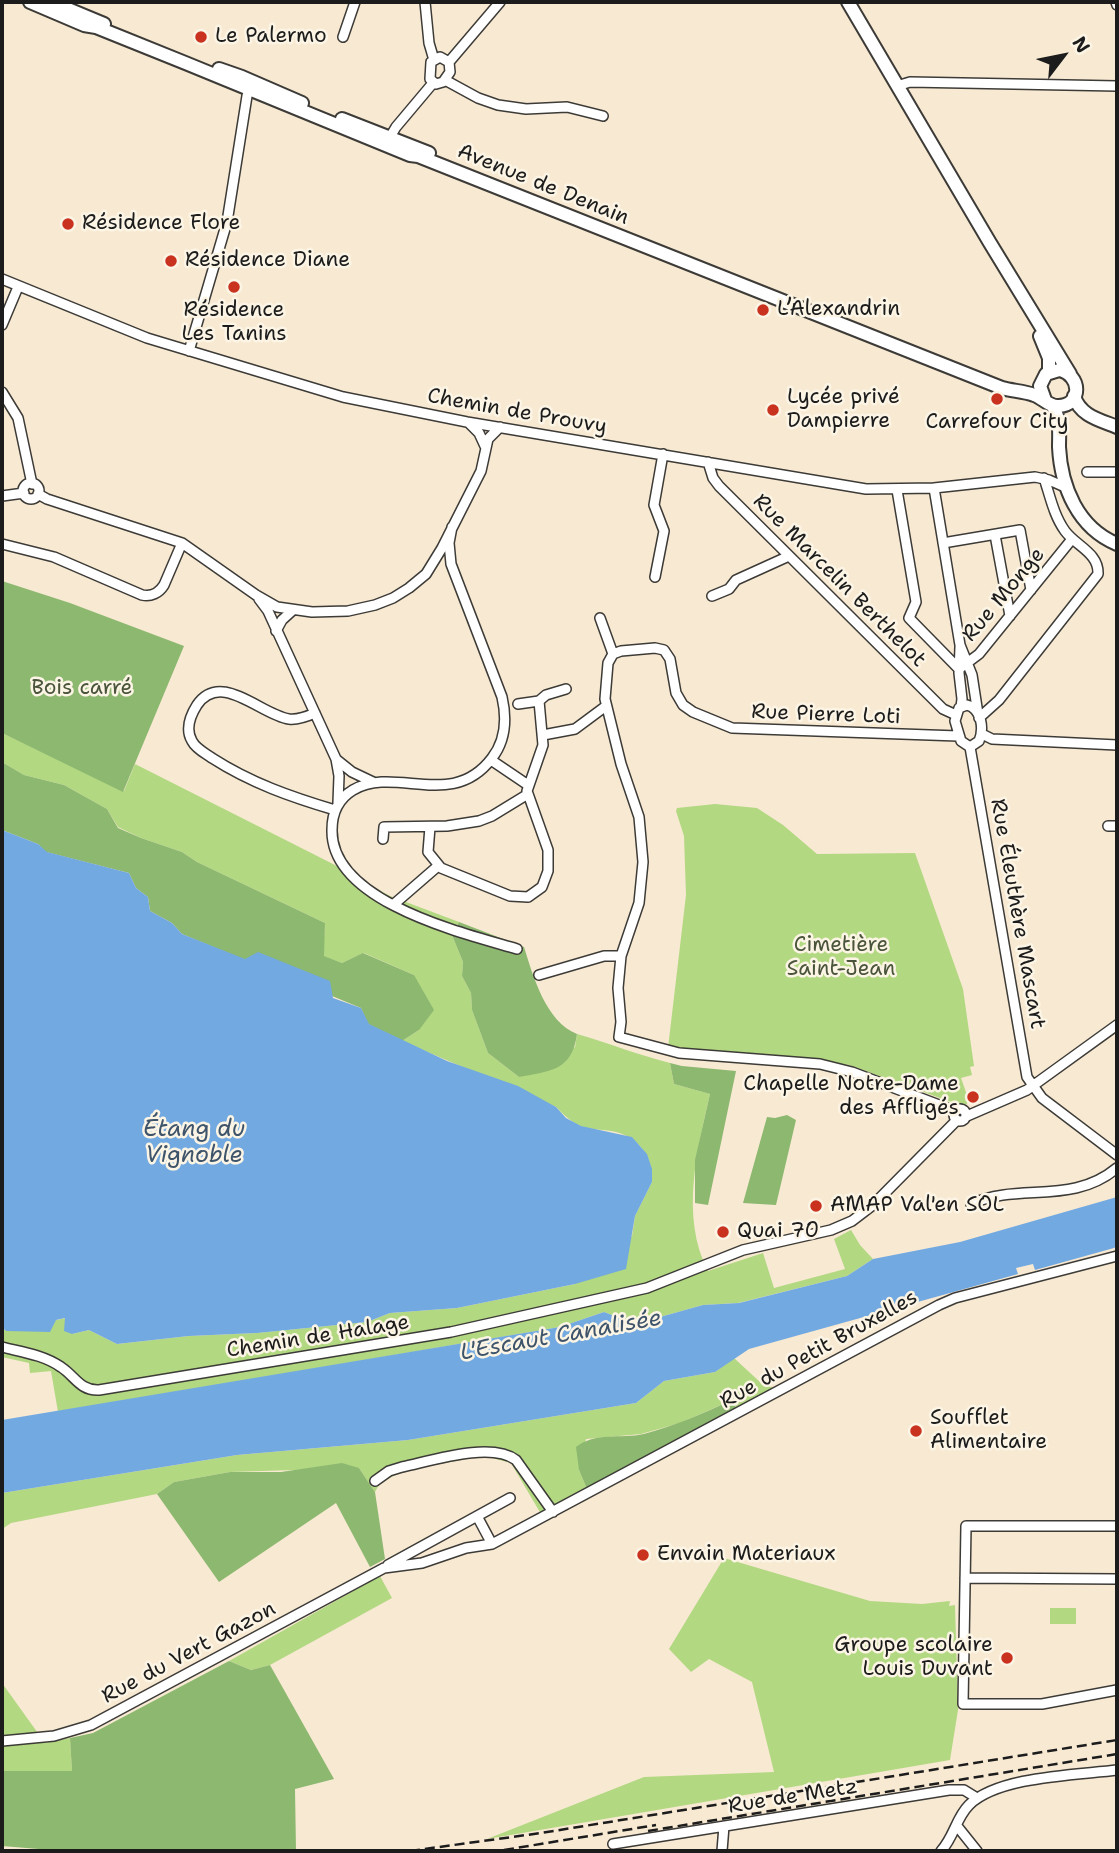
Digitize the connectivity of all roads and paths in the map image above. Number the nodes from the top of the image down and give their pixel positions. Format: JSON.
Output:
{"nodes":[{"id":1,"x":30,"y":2,"type":"edge"},
{"id":2,"x":51,"y":2,"type":"edge"},
{"id":3,"x":355,"y":2,"type":"edge"},
{"id":4,"x":425,"y":2,"type":"edge"},
{"id":5,"x":500,"y":2,"type":"edge"},
{"id":6,"x":848,"y":2,"type":"edge"},
{"id":7,"x":65,"y":9,"type":"edge"},
{"id":8,"x":343,"y":37,"type":"dead end"},
{"id":9,"x":434,"y":60,"type":"junction"},
{"id":10,"x":449,"y":62,"type":"junction"},
{"id":11,"x":446,"y":80,"type":"junction"},
{"id":12,"x":433,"y":83,"type":"junction"},
{"id":13,"x":251,"y":85,"type":"junction"},
{"id":14,"x":897,"y":86,"type":"junction"},
{"id":15,"x":1117,"y":86,"type":"edge"},
{"id":16,"x":603,"y":116,"type":"dead end"},
{"id":17,"x":388,"y":141,"type":"junction"},
{"id":18,"x":990,"y":243,"type":"junction"},
{"id":19,"x":2,"y":279,"type":"edge"},
{"id":20,"x":18,"y":287,"type":"junction"},
{"id":21,"x":2,"y":325,"type":"edge"},
{"id":22,"x":188,"y":351,"type":"junction"},
{"id":23,"x":1045,"y":376,"type":"junction"},
{"id":24,"x":1072,"y":376,"type":"junction"},
{"id":25,"x":2,"y":393,"type":"edge"},
{"id":26,"x":1074,"y":396,"type":"junction"},
{"id":27,"x":1048,"y":403,"type":"junction"},
{"id":28,"x":467,"y":422,"type":"junction"},
{"id":29,"x":500,"y":427,"type":"junction"},
{"id":30,"x":1117,"y":427,"type":"edge"},
{"id":31,"x":485,"y":446,"type":"junction"},
{"id":32,"x":663,"y":454,"type":"junction"},
{"id":33,"x":708,"y":462,"type":"junction"},
{"id":34,"x":1087,"y":472,"type":"dead end"},
{"id":35,"x":1117,"y":472,"type":"edge"},
{"id":36,"x":1044,"y":478,"type":"junction"},
{"id":37,"x":32,"y":484,"type":"junction"},
{"id":38,"x":934,"y":488,"type":"junction"},
{"id":39,"x":1067,"y":488,"type":"junction"},
{"id":40,"x":897,"y":490,"type":"junction"},
{"id":41,"x":24,"y":493,"type":"junction"},
{"id":42,"x":38,"y":494,"type":"junction"},
{"id":43,"x":2,"y":496,"type":"edge"},
{"id":44,"x":452,"y":527,"type":"junction"},
{"id":45,"x":995,"y":535,"type":"junction"},
{"id":46,"x":1072,"y":539,"type":"junction"},
{"id":47,"x":182,"y":543,"type":"junction"},
{"id":48,"x":943,"y":543,"type":"junction"},
{"id":49,"x":2,"y":544,"type":"edge"},
{"id":50,"x":1117,"y":544,"type":"edge"},
{"id":51,"x":789,"y":556,"type":"junction"},
{"id":52,"x":430,"y":568,"type":"junction"},
{"id":53,"x":454,"y":572,"type":"junction"},
{"id":54,"x":654,"y":577,"type":"dead end"},
{"id":55,"x":1031,"y":590,"type":"junction"},
{"id":56,"x":256,"y":595,"type":"junction"},
{"id":57,"x":712,"y":596,"type":"dead end"},
{"id":58,"x":293,"y":610,"type":"junction"},
{"id":59,"x":1010,"y":616,"type":"junction"},
{"id":60,"x":600,"y":618,"type":"dead end"},
{"id":61,"x":276,"y":631,"type":"junction"},
{"id":62,"x":960,"y":645,"type":"junction"},
{"id":63,"x":613,"y":654,"type":"junction"},
{"id":64,"x":968,"y":663,"type":"junction"},
{"id":65,"x":959,"y":669,"type":"junction"},
{"id":66,"x":566,"y":690,"type":"dead end"},
{"id":67,"x":539,"y":701,"type":"junction"},
{"id":68,"x":519,"y":704,"type":"dead end"},
{"id":69,"x":606,"y":706,"type":"junction"},
{"id":70,"x":958,"y":711,"type":"junction"},
{"id":71,"x":315,"y":713,"type":"junction"},
{"id":72,"x":979,"y":716,"type":"junction"},
{"id":73,"x":982,"y":734,"type":"junction"},
{"id":74,"x":543,"y":735,"type":"junction"},
{"id":75,"x":958,"y":736,"type":"junction"},
{"id":76,"x":1117,"y":745,"type":"edge"},
{"id":77,"x":970,"y":747,"type":"junction"},
{"id":78,"x":336,"y":759,"type":"junction"},
{"id":79,"x":491,"y":760,"type":"junction"},
{"id":80,"x":373,"y":783,"type":"junction"},
{"id":81,"x":528,"y":790,"type":"junction"},
{"id":82,"x":337,"y":806,"type":"junction"},
{"id":83,"x":430,"y":827,"type":"junction"},
{"id":84,"x":383,"y":839,"type":"dead end"},
{"id":85,"x":438,"y":866,"type":"junction"},
{"id":86,"x":393,"y":905,"type":"junction"},
{"id":87,"x":517,"y":949,"type":"dead end"},
{"id":88,"x":621,"y":956,"type":"junction"},
{"id":89,"x":539,"y":975,"type":"dead end"},
{"id":90,"x":1117,"y":1025,"type":"edge"},
{"id":91,"x":1032,"y":1087,"type":"junction"},
{"id":92,"x":956,"y":1116,"type":"junction"},
{"id":93,"x":1117,"y":1155,"type":"edge"},
{"id":94,"x":1117,"y":1168,"type":"edge"},
{"id":95,"x":971,"y":1204,"type":"dead end"},
{"id":96,"x":1117,"y":1256,"type":"edge"},
{"id":97,"x":2,"y":1347,"type":"edge"},
{"id":98,"x":375,"y":1481,"type":"dead end"},
{"id":99,"x":510,"y":1498,"type":"dead end"},
{"id":100,"x":553,"y":1513,"type":"junction"},
{"id":101,"x":477,"y":1516,"type":"junction"},
{"id":102,"x":1117,"y":1526,"type":"edge"},
{"id":103,"x":492,"y":1544,"type":"junction"},
{"id":104,"x":384,"y":1568,"type":"junction"},
{"id":105,"x":965,"y":1578,"type":"junction"},
{"id":106,"x":1117,"y":1579,"type":"edge"},
{"id":107,"x":1117,"y":1690,"type":"edge"},
{"id":108,"x":2,"y":1741,"type":"edge"},
{"id":109,"x":1117,"y":1770,"type":"edge"},
{"id":110,"x":977,"y":1798,"type":"junction"},
{"id":111,"x":724,"y":1826,"type":"junction"},
{"id":112,"x":957,"y":1826,"type":"junction"},
{"id":113,"x":613,"y":1844,"type":"dead end"},
{"id":114,"x":722,"y":1851,"type":"edge"},
{"id":115,"x":941,"y":1851,"type":"edge"},
{"id":116,"x":977,"y":1851,"type":"edge"}],
"edges":[{"from":1,"to":7,"type":"main road","name":"Avenue de Denain"},
{"from":2,"to":7,"type":"main road","name":"Avenue de Denain"},
{"from":3,"to":8,"type":"street"},
{"from":4,"to":9,"type":"street"},
{"from":5,"to":10,"type":"street"},
{"from":6,"to":14,"type":"main road"},
{"from":7,"to":13,"type":"main road","name":"Avenue de Denain"},
{"from":9,"to":10,"type":"street"},
{"from":9,"to":12,"type":"street"},
{"from":10,"to":11,"type":"street"},
{"from":11,"to":12,"type":"street"},
{"from":11,"to":16,"type":"street"},
{"from":12,"to":17,"type":"street"},
{"from":13,"to":17,"type":"main road","name":"Avenue de Denain"},
{"from":13,"to":22,"type":"street"},
{"from":14,"to":15,"type":"street"},
{"from":14,"to":18,"type":"main road"},
{"from":17,"to":23,"type":"main road","name":"Avenue de Denain"},
{"from":17,"to":27,"type":"main road","name":"Avenue de Denain"},
{"from":18,"to":23,"type":"main road"},
{"from":18,"to":24,"type":"main road"},
{"from":19,"to":20,"type":"street","name":"Chemin de Prouvy"},
{"from":20,"to":21,"type":"street"},
{"from":20,"to":22,"type":"street","name":"Chemin de Prouvy"},
{"from":22,"to":28,"type":"street","name":"Chemin de Prouvy"},
{"from":23,"to":24,"type":"main road"},
{"from":23,"to":27,"type":"main road"},
{"from":24,"to":26,"type":"main road"},
{"from":25,"to":37,"type":"street"},
{"from":26,"to":27,"type":"main road"},
{"from":26,"to":30,"type":"main road"},
{"from":27,"to":39,"type":"main road"},
{"from":28,"to":29,"type":"street","name":"Chemin de Prouvy"},
{"from":28,"to":31,"type":"street"},
{"from":29,"to":31,"type":"street"},
{"from":29,"to":32,"type":"street","name":"Chemin de Prouvy"},
{"from":31,"to":44,"type":"street"},
{"from":32,"to":33,"type":"street","name":"Chemin de Prouvy"},
{"from":32,"to":54,"type":"street"},
{"from":33,"to":40,"type":"street","name":"Chemin de Prouvy"},
{"from":33,"to":51,"type":"street","name":"Rue Marcelin Berthelot"},
{"from":34,"to":35,"type":"street"},
{"from":36,"to":38,"type":"street","name":"Chemin de Prouvy"},
{"from":36,"to":39,"type":"street","name":"Chemin de Prouvy"},
{"from":36,"to":46,"type":"street"},
{"from":37,"to":41,"type":"street"},
{"from":37,"to":42,"type":"street"},
{"from":38,"to":40,"type":"street","name":"Chemin de Prouvy"},
{"from":38,"to":48,"type":"street"},
{"from":39,"to":50,"type":"main road"},
{"from":40,"to":65,"type":"street"},
{"from":41,"to":42,"type":"street"},
{"from":41,"to":43,"type":"street"},
{"from":42,"to":47,"type":"street"},
{"from":44,"to":52,"type":"street"},
{"from":44,"to":53,"type":"street"},
{"from":45,"to":48,"type":"street"},
{"from":45,"to":55,"type":"street"},
{"from":45,"to":59,"type":"street"},
{"from":46,"to":55,"type":"street","name":"Rue Monge"},
{"from":46,"to":72,"type":"street"},
{"from":47,"to":49,"type":"street"},
{"from":47,"to":56,"type":"street"},
{"from":48,"to":62,"type":"street"},
{"from":51,"to":57,"type":"street"},
{"from":51,"to":70,"type":"street","name":"Rue Marcelin Berthelot"},
{"from":52,"to":53,"type":"street"},
{"from":52,"to":58,"type":"street"},
{"from":53,"to":79,"type":"street"},
{"from":55,"to":59,"type":"street","name":"Rue Monge"},
{"from":56,"to":58,"type":"street"},
{"from":56,"to":61,"type":"street"},
{"from":58,"to":61,"type":"street"},
{"from":59,"to":64,"type":"street","name":"Rue Monge"},
{"from":60,"to":63,"type":"street"},
{"from":61,"to":71,"type":"street"},
{"from":62,"to":64,"type":"street"},
{"from":62,"to":65,"type":"street"},
{"from":63,"to":69,"type":"street"},
{"from":63,"to":75,"type":"street","name":"Rue Pierre Loti"},
{"from":64,"to":65,"type":"street","name":"Rue Monge"},
{"from":64,"to":72,"type":"street"},
{"from":65,"to":70,"type":"street"},
{"from":66,"to":67,"type":"street"},
{"from":67,"to":68,"type":"street"},
{"from":67,"to":74,"type":"street"},
{"from":69,"to":74,"type":"street"},
{"from":69,"to":88,"type":"street"},
{"from":70,"to":72,"type":"street","name":"Rue Marcelin Berthelot"},
{"from":70,"to":75,"type":"street"},
{"from":71,"to":78,"type":"street"},
{"from":71,"to":82,"type":"street"},
{"from":72,"to":73,"type":"street"},
{"from":73,"to":76,"type":"street"},
{"from":73,"to":77,"type":"street"},
{"from":74,"to":81,"type":"street"},
{"from":75,"to":77,"type":"street"},
{"from":77,"to":91,"type":"street","name":"Rue Éleuthère Mascart"},
{"from":78,"to":80,"type":"street"},
{"from":78,"to":82,"type":"street"},
{"from":79,"to":80,"type":"street"},
{"from":79,"to":81,"type":"street"},
{"from":80,"to":82,"type":"street"},
{"from":81,"to":83,"type":"street"},
{"from":81,"to":85,"type":"street"},
{"from":82,"to":86,"type":"street"},
{"from":83,"to":84,"type":"street"},
{"from":83,"to":85,"type":"street"},
{"from":85,"to":86,"type":"street"},
{"from":86,"to":87,"type":"street"},
{"from":88,"to":89,"type":"street"},
{"from":88,"to":92,"type":"street"},
{"from":90,"to":91,"type":"street"},
{"from":91,"to":92,"type":"street"},
{"from":91,"to":93,"type":"street"},
{"from":92,"to":97,"type":"street","name":"Chemin de Halage"},
{"from":94,"to":95,"type":"street"},
{"from":96,"to":100,"type":"street","name":"Rue du Petit Bruxelles"},
{"from":98,"to":100,"type":"street"},
{"from":99,"to":101,"type":"street","name":"Rue du Vert Gazon"},
{"from":100,"to":103,"type":"street","name":"Rue du Petit Bruxelles"},
{"from":101,"to":103,"type":"street"},
{"from":101,"to":104,"type":"street","name":"Rue du Vert Gazon"},
{"from":102,"to":105,"type":"street"},
{"from":103,"to":104,"type":"street","name":"Rue du Vert Gazon"},
{"from":104,"to":108,"type":"street","name":"Rue du Vert Gazon"},
{"from":105,"to":106,"type":"street"},
{"from":105,"to":107,"type":"street"},
{"from":109,"to":110,"type":"street"},
{"from":110,"to":111,"type":"street","name":"Rue de Metz"},
{"from":110,"to":112,"type":"street"},
{"from":111,"to":113,"type":"street","name":"Rue de Metz"},
{"from":111,"to":114,"type":"street"},
{"from":112,"to":115,"type":"street"},
{"from":112,"to":116,"type":"street"}]}
